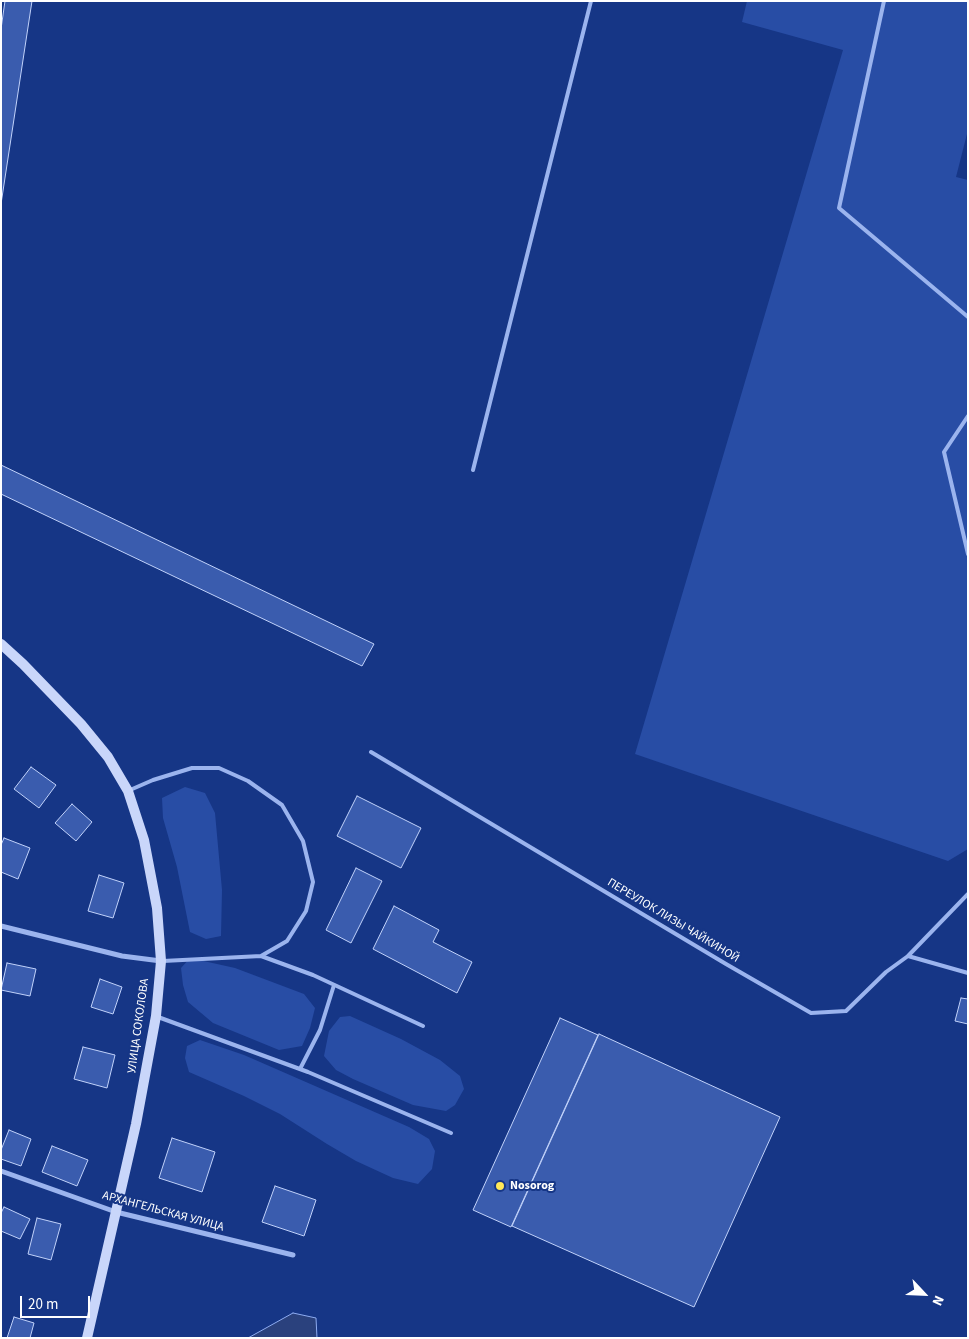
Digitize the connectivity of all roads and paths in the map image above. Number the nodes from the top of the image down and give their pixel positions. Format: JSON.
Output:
{"nodes":[{"id":1,"x":591,"y":1,"type":"edge"},
{"id":2,"x":884,"y":1,"type":"edge"},
{"id":3,"x":968,"y":317,"type":"edge"},
{"id":4,"x":968,"y":416,"type":"edge"},
{"id":5,"x":473,"y":470,"type":"dead end"},
{"id":6,"x":968,"y":554,"type":"edge"},
{"id":7,"x":1,"y":644,"type":"edge"},
{"id":8,"x":371,"y":752,"type":"dead end"},
{"id":9,"x":128,"y":791,"type":"junction"},
{"id":10,"x":968,"y":894,"type":"edge"},
{"id":11,"x":1,"y":926,"type":"edge"},
{"id":12,"x":262,"y":956,"type":"junction"},
{"id":13,"x":908,"y":956,"type":"junction"},
{"id":14,"x":160,"y":962,"type":"junction"},
{"id":15,"x":968,"y":973,"type":"edge"},
{"id":16,"x":334,"y":985,"type":"junction"},
{"id":17,"x":156,"y":1016,"type":"junction"},
{"id":18,"x":424,"y":1026,"type":"dead end"},
{"id":19,"x":300,"y":1069,"type":"junction"},
{"id":20,"x":451,"y":1133,"type":"dead end"},
{"id":21,"x":1,"y":1172,"type":"edge"},
{"id":22,"x":116,"y":1212,"type":"junction"},
{"id":23,"x":293,"y":1255,"type":"dead end"},
{"id":24,"x":87,"y":1338,"type":"edge"}],
"edges":[{"from":1,"to":5,"type":"lane"},
{"from":2,"to":3,"type":"lane"},
{"from":4,"to":6,"type":"lane"},
{"from":7,"to":9,"type":"main road","name":"УЛИЦА СОКОЛОВА"},
{"from":8,"to":13,"type":"lane","name":"ПЕРЕУЛОК ЛИЗЫ ЧАЙКИНОЙ"},
{"from":9,"to":12,"type":"lane"},
{"from":9,"to":14,"type":"main road","name":"УЛИЦА СОКОЛОВА"},
{"from":10,"to":13,"type":"lane","name":"ПЕРЕУЛОК ЛИЗЫ ЧАЙКИНОЙ"},
{"from":11,"to":14,"type":"street"},
{"from":12,"to":14,"type":"lane"},
{"from":12,"to":16,"type":"lane"},
{"from":13,"to":15,"type":"lane"},
{"from":14,"to":17,"type":"main road","name":"УЛИЦА СОКОЛОВА"},
{"from":16,"to":18,"type":"lane"},
{"from":16,"to":19,"type":"lane"},
{"from":17,"to":19,"type":"lane"},
{"from":17,"to":22,"type":"main road","name":"УЛИЦА СОКОЛОВА"},
{"from":19,"to":20,"type":"lane"},
{"from":21,"to":22,"type":"street","name":"АРХАНГЕЛЬСКАЯ УЛИЦА"},
{"from":22,"to":23,"type":"street","name":"АРХАНГЕЛЬСКАЯ УЛИЦА"},
{"from":22,"to":24,"type":"main road","name":"УЛИЦА СОКОЛОВА"}]}
